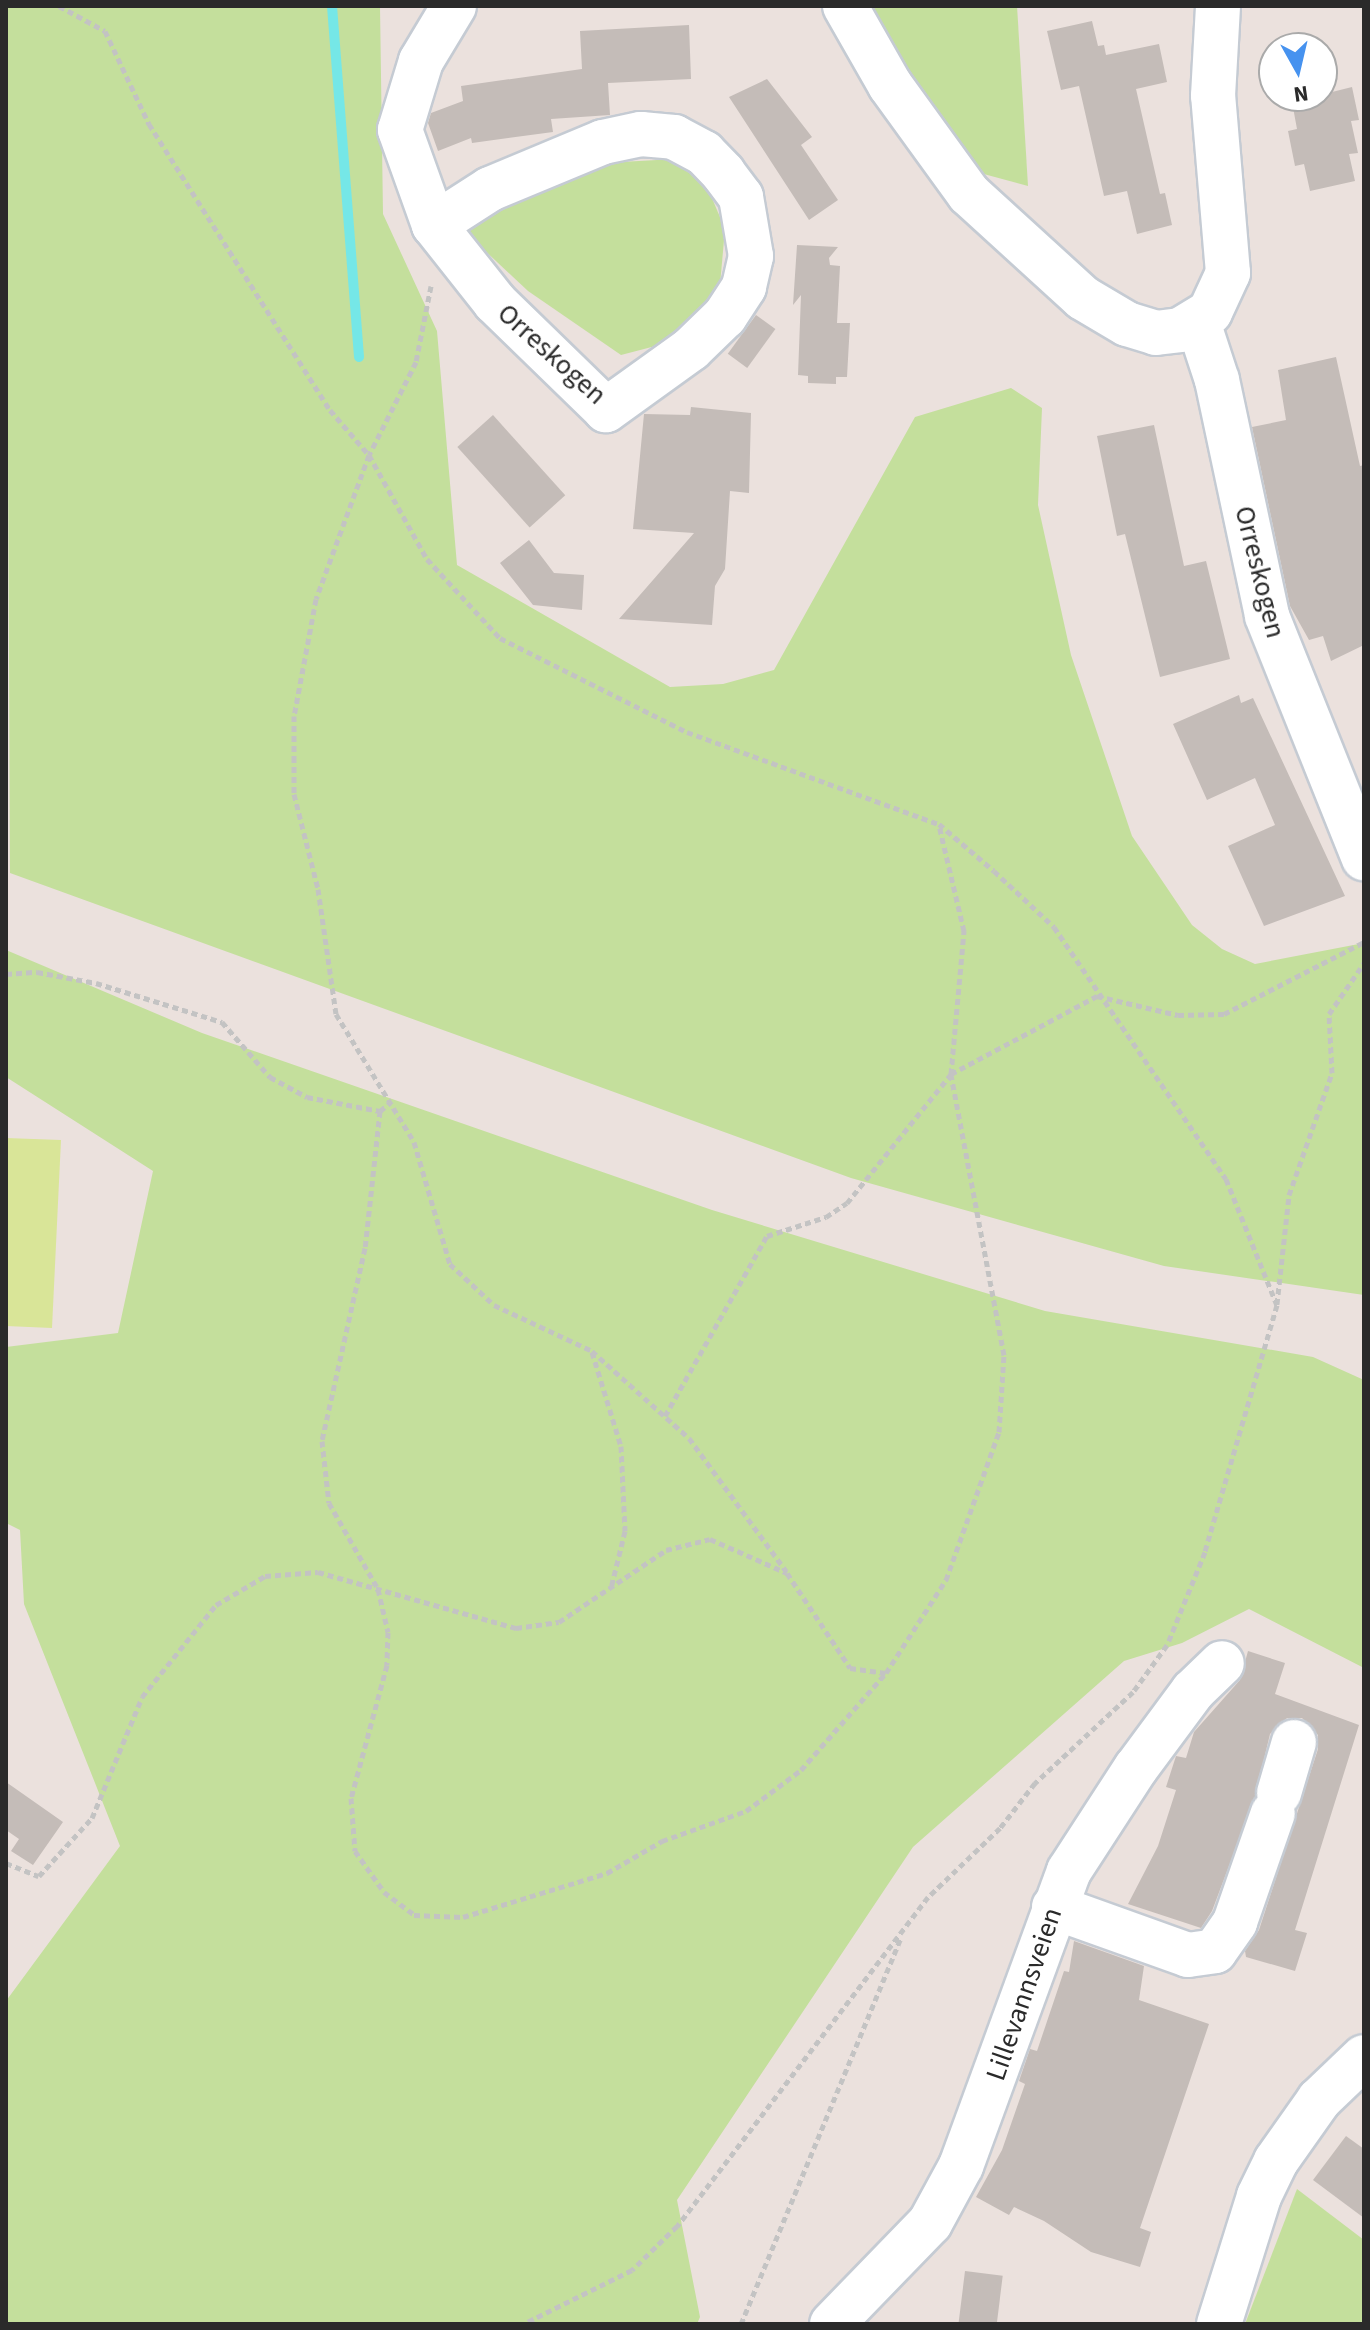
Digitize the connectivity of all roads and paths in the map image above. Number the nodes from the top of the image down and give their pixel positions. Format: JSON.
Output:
{"nodes":[{"id":1,"x":59,"y":6,"type":"edge"},
{"id":2,"x":454,"y":6,"type":"edge"},
{"id":3,"x":845,"y":6,"type":"edge"},
{"id":4,"x":1218,"y":6,"type":"edge"},
{"id":5,"x":68,"y":7,"type":"edge"},
{"id":6,"x":434,"y":225,"type":"junction"},
{"id":7,"x":1198,"y":322,"type":"junction"},
{"id":8,"x":369,"y":455,"type":"junction"},
{"id":9,"x":939,"y":824,"type":"junction"},
{"id":10,"x":1364,"y":858,"type":"edge"},
{"id":11,"x":1364,"y":942,"type":"edge"},
{"id":12,"x":1364,"y":963,"type":"edge"},
{"id":13,"x":6,"y":974,"type":"edge"},
{"id":14,"x":1097,"y":996,"type":"junction"},
{"id":15,"x":951,"y":1074,"type":"junction"},
{"id":16,"x":390,"y":1103,"type":"junction"},
{"id":17,"x":380,"y":1111,"type":"junction"},
{"id":18,"x":1277,"y":1305,"type":"junction"},
{"id":19,"x":592,"y":1351,"type":"junction"},
{"id":20,"x":665,"y":1416,"type":"junction"},
{"id":21,"x":787,"y":1573,"type":"junction"},
{"id":22,"x":611,"y":1588,"type":"junction"},
{"id":23,"x":378,"y":1589,"type":"junction"},
{"id":24,"x":1222,"y":1663,"type":"dead end"},
{"id":25,"x":886,"y":1673,"type":"junction"},
{"id":26,"x":1294,"y":1742,"type":"dead end"},
{"id":27,"x":6,"y":1863,"type":"edge"},
{"id":28,"x":1054,"y":1907,"type":"junction"},
{"id":29,"x":905,"y":1929,"type":"junction"},
{"id":30,"x":1364,"y":2057,"type":"edge"},
{"id":31,"x":523,"y":2324,"type":"edge"},
{"id":32,"x":741,"y":2324,"type":"edge"},
{"id":33,"x":832,"y":2324,"type":"edge"},
{"id":34,"x":1219,"y":2324,"type":"edge"}],
"edges":[{"from":1,"to":5,"type":"path"},
{"from":2,"to":6,"type":"street","name":"Orreskogen"},
{"from":3,"to":7,"type":"street"},
{"from":4,"to":7,"type":"street"},
{"from":5,"to":8,"type":"path"},
{"from":6,"to":6,"type":"street","name":"Orreskogen"},
{"from":6,"to":8,"type":"path"},
{"from":7,"to":10,"type":"street","name":"Orreskogen"},
{"from":8,"to":9,"type":"path"},
{"from":8,"to":16,"type":"path"},
{"from":9,"to":14,"type":"path"},
{"from":9,"to":15,"type":"path"},
{"from":11,"to":14,"type":"path"},
{"from":12,"to":18,"type":"path"},
{"from":13,"to":17,"type":"path"},
{"from":14,"to":15,"type":"path"},
{"from":14,"to":18,"type":"path"},
{"from":15,"to":20,"type":"path"},
{"from":15,"to":25,"type":"path"},
{"from":16,"to":17,"type":"path"},
{"from":16,"to":19,"type":"path"},
{"from":17,"to":23,"type":"path"},
{"from":18,"to":29,"type":"path"},
{"from":19,"to":20,"type":"path"},
{"from":19,"to":22,"type":"path"},
{"from":20,"to":21,"type":"path"},
{"from":21,"to":22,"type":"path"},
{"from":21,"to":25,"type":"path"},
{"from":22,"to":23,"type":"path"},
{"from":23,"to":25,"type":"path"},
{"from":23,"to":27,"type":"path"},
{"from":24,"to":28,"type":"street","name":"Lillevannsveien"},
{"from":26,"to":28,"type":"street"},
{"from":28,"to":33,"type":"street","name":"Lillevannsveien"},
{"from":29,"to":31,"type":"path"},
{"from":29,"to":32,"type":"path"},
{"from":30,"to":34,"type":"street"}]}
